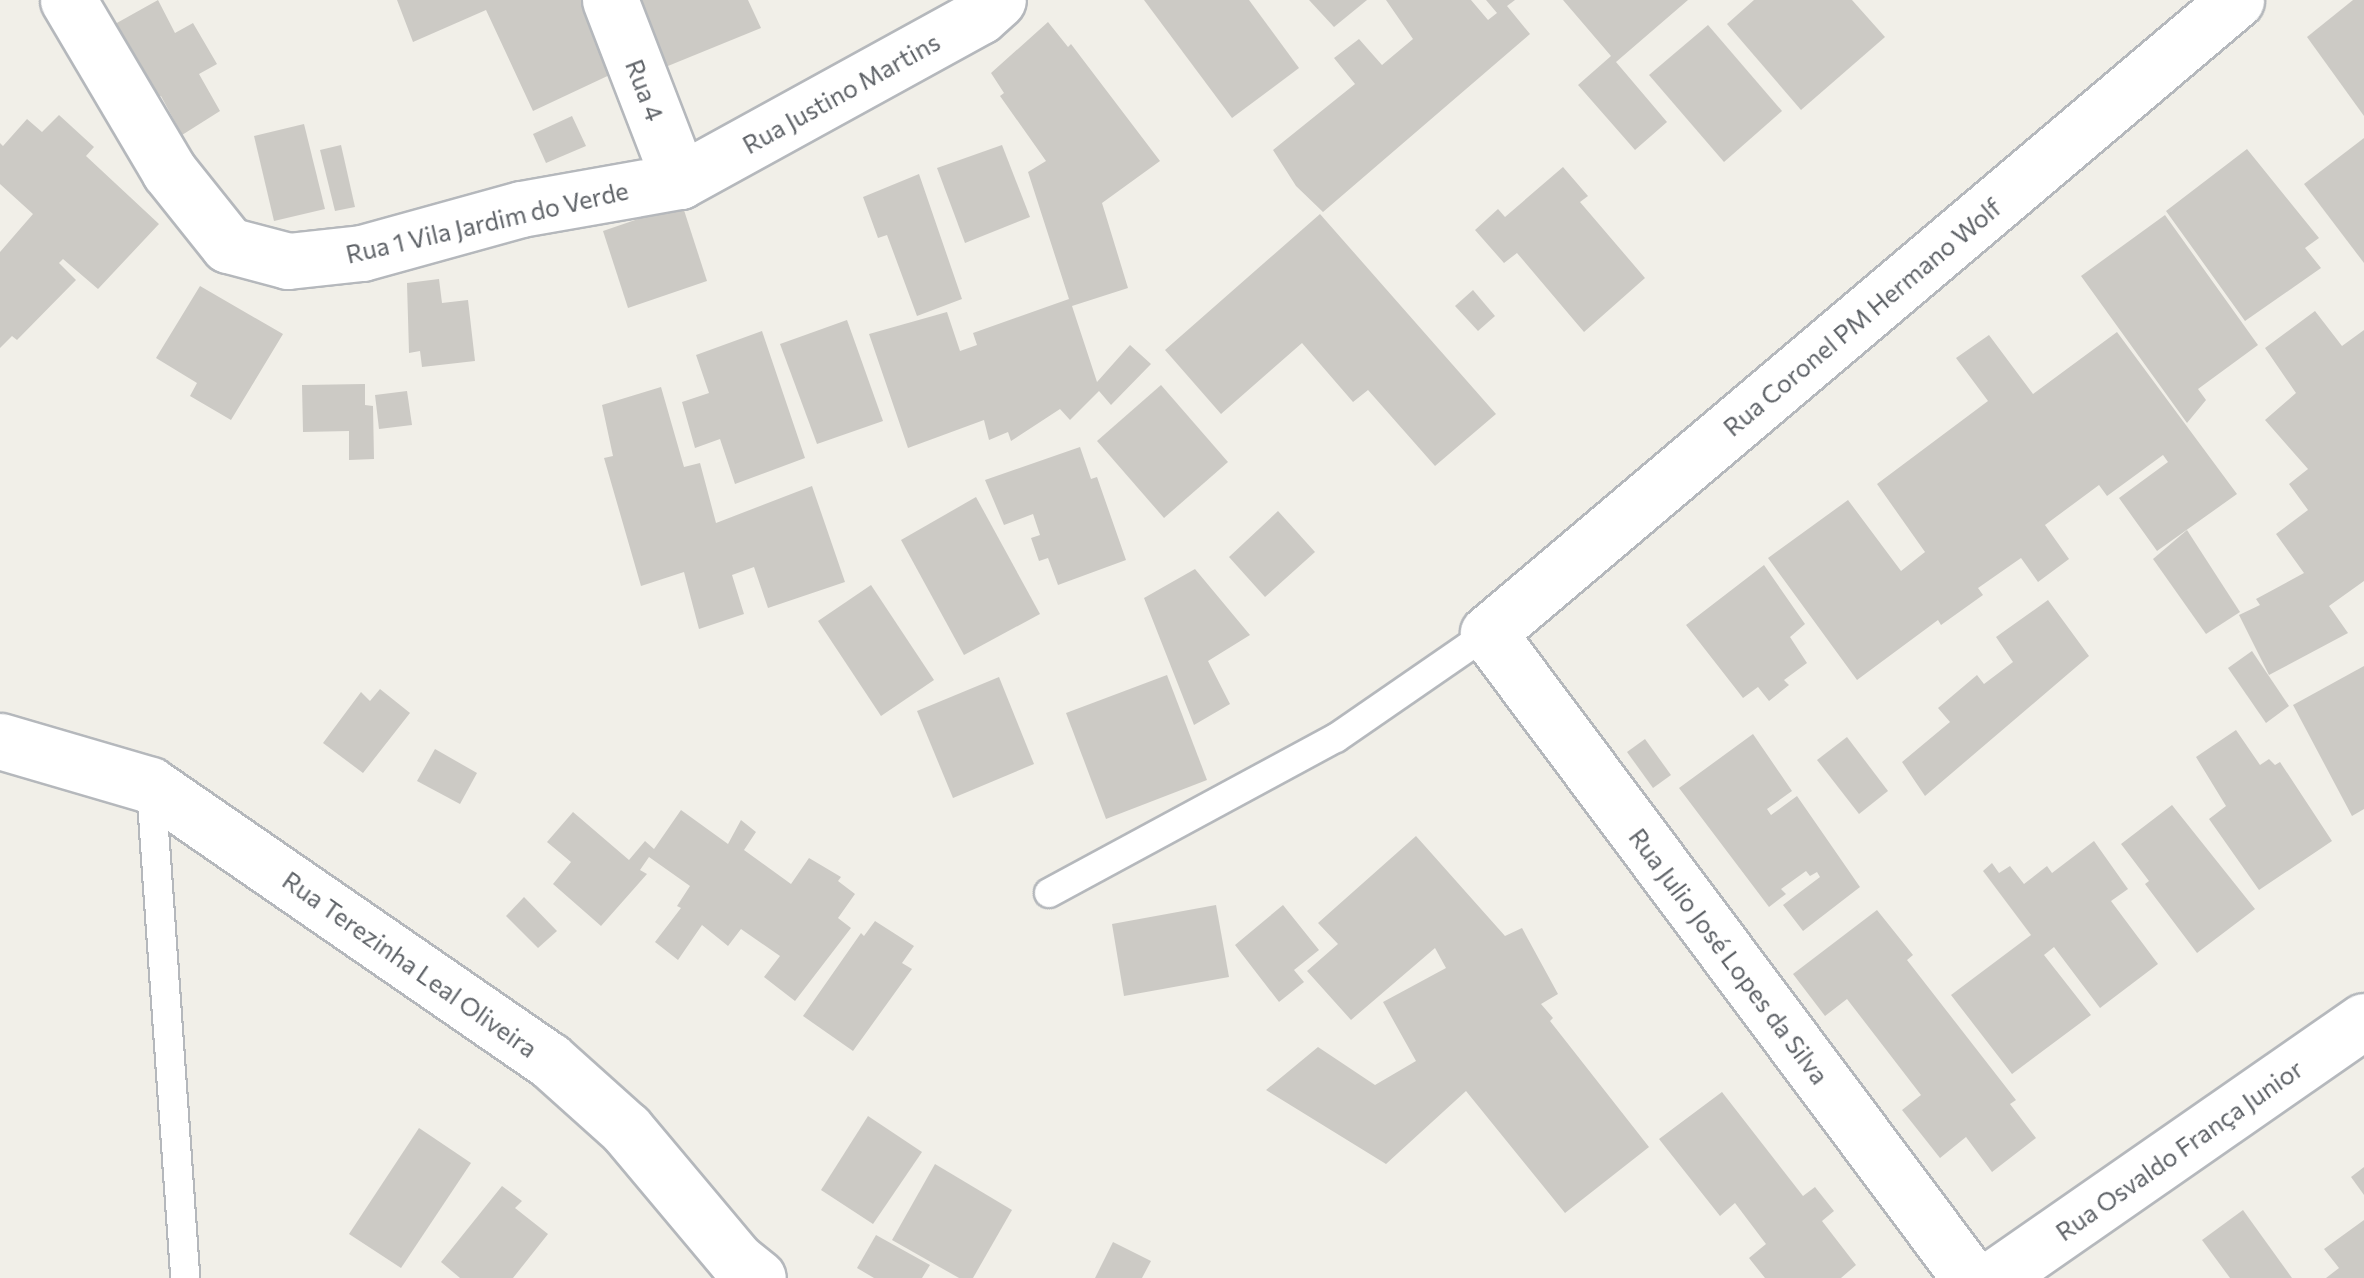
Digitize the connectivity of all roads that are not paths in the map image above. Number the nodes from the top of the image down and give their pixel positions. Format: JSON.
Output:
{"nodes":[{"id":1,"x":68,"y":0,"type":"edge"},
{"id":2,"x":610,"y":0,"type":"edge"},
{"id":3,"x":998,"y":0,"type":"edge"},
{"id":4,"x":2236,"y":0,"type":"edge"},
{"id":5,"x":680,"y":181,"type":"junction"},
{"id":6,"x":1488,"y":633,"type":"junction"},
{"id":7,"x":0,"y":741,"type":"edge"},
{"id":8,"x":150,"y":785,"type":"junction"},
{"id":9,"x":1049,"y":893,"type":"dead end"},
{"id":10,"x":2364,"y":1021,"type":"edge"},
{"id":11,"x":186,"y":1278,"type":"edge"},
{"id":12,"x":758,"y":1278,"type":"edge"},
{"id":13,"x":1970,"y":1278,"type":"edge"},
{"id":14,"x":1994,"y":1278,"type":"edge"}],
"edges":[{"from":1,"to":5,"type":"street","name":"Rua 1 Vila Jardim do Verde"},
{"from":2,"to":5,"type":"street","name":"Rua 4"},
{"from":3,"to":5,"type":"street","name":"Rua Justino Martins"},
{"from":4,"to":6,"type":"street","name":"Rua Coronel PM Hermano Wolf"},
{"from":6,"to":9,"type":"lane"},
{"from":6,"to":13,"type":"street","name":"Rua Julio José Lopes da Silva"},
{"from":7,"to":8,"type":"street","name":"Rua Terezinha Leal Oliveira"},
{"from":8,"to":11,"type":"lane"},
{"from":8,"to":12,"type":"street","name":"Rua Terezinha Leal Oliveira"},
{"from":10,"to":14,"type":"street","name":"Rua Osvaldo França Junior"}]}
